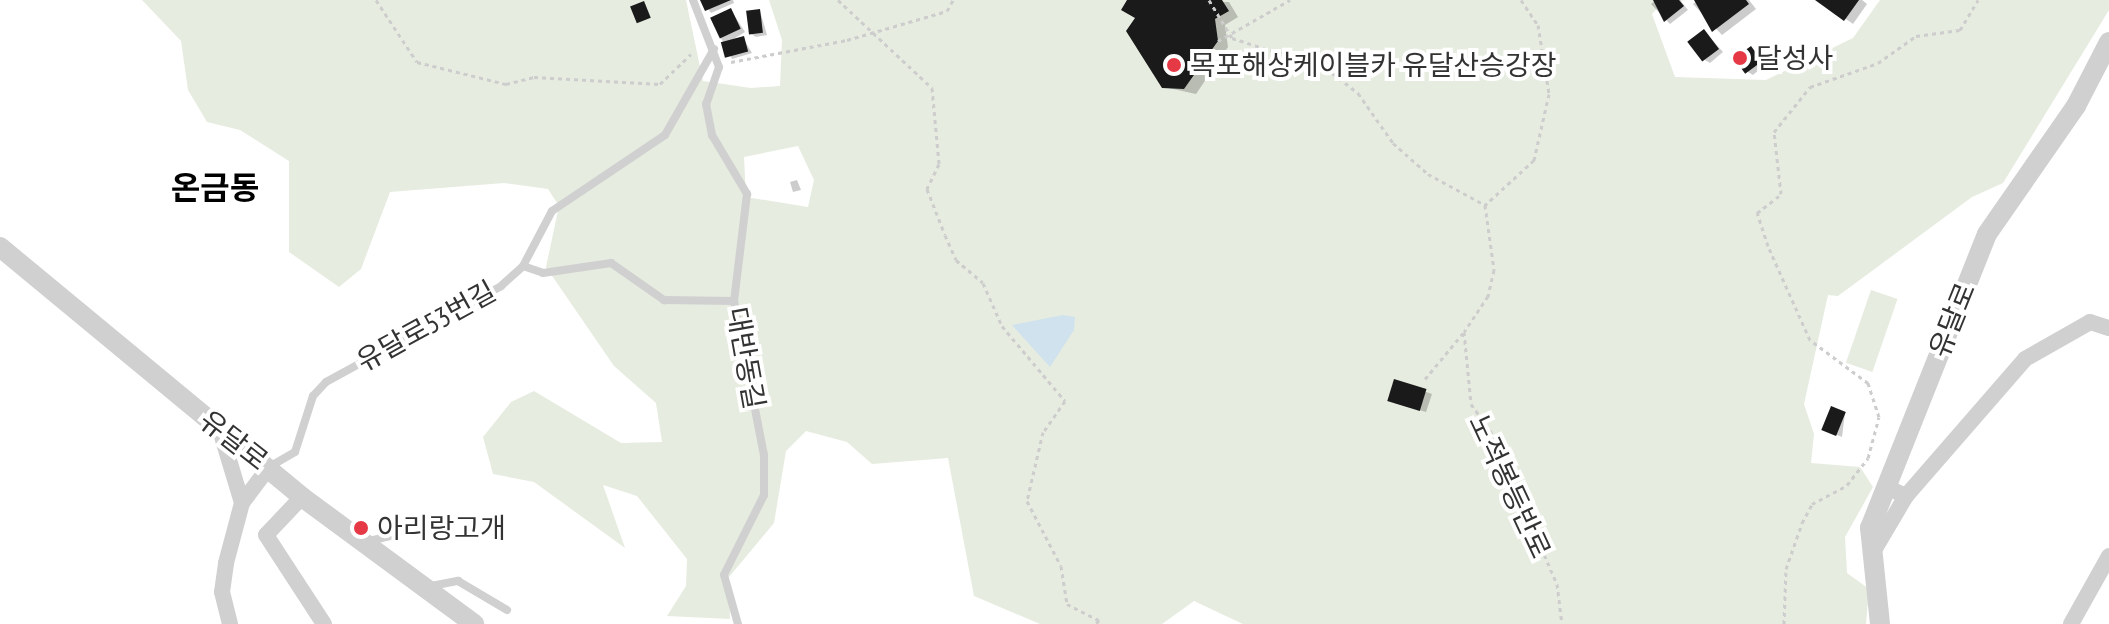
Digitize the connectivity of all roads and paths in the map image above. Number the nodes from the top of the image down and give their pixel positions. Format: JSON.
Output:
{"nodes":[{"id":1,"x":376,"y":0,"type":"edge"},
{"id":2,"x":693,"y":0,"type":"edge"},
{"id":3,"x":838,"y":0,"type":"edge"},
{"id":4,"x":953,"y":0,"type":"edge"},
{"id":5,"x":1209,"y":0,"type":"edge"},
{"id":6,"x":1290,"y":0,"type":"edge"},
{"id":7,"x":1521,"y":0,"type":"edge"},
{"id":8,"x":1978,"y":0,"type":"edge"},
{"id":9,"x":872,"y":32,"type":"junction"},
{"id":10,"x":1232,"y":38,"type":"junction"},
{"id":11,"x":1218,"y":41,"type":"dead end"},
{"id":12,"x":2109,"y":42,"type":"edge"},
{"id":13,"x":714,"y":49,"type":"junction"},
{"id":14,"x":691,"y":54,"type":"dead end"},
{"id":15,"x":719,"y":67,"type":"junction"},
{"id":16,"x":1485,"y":205,"type":"junction"},
{"id":17,"x":0,"y":247,"type":"edge"},
{"id":18,"x":523,"y":266,"type":"junction"},
{"id":19,"x":734,"y":301,"type":"junction"},
{"id":20,"x":2109,"y":328,"type":"edge"},
{"id":21,"x":1464,"y":332,"type":"junction"},
{"id":22,"x":1425,"y":379,"type":"dead end"},
{"id":23,"x":220,"y":430,"type":"junction"},
{"id":24,"x":269,"y":467,"type":"junction"},
{"id":25,"x":1886,"y":487,"type":"junction"},
{"id":26,"x":1906,"y":496,"type":"junction"},
{"id":27,"x":302,"y":497,"type":"junction"},
{"id":28,"x":242,"y":503,"type":"junction"},
{"id":29,"x":440,"y":524,"type":"dead end"},
{"id":30,"x":364,"y":542,"type":"junction"},
{"id":31,"x":1873,"y":552,"type":"junction"},
{"id":32,"x":2109,"y":556,"type":"edge"},
{"id":33,"x":425,"y":588,"type":"junction"},
{"id":34,"x":507,"y":610,"type":"dead end"},
{"id":35,"x":230,"y":624,"type":"edge"},
{"id":36,"x":324,"y":624,"type":"edge"},
{"id":37,"x":474,"y":624,"type":"edge"},
{"id":38,"x":738,"y":624,"type":"edge"},
{"id":39,"x":1096,"y":624,"type":"edge"},
{"id":40,"x":1562,"y":624,"type":"edge"},
{"id":41,"x":1784,"y":624,"type":"edge"},
{"id":42,"x":1880,"y":624,"type":"edge"},
{"id":43,"x":2071,"y":624,"type":"edge"}],
"edges":[{"from":1,"to":14,"type":"path"},
{"from":2,"to":13,"type":"lane"},
{"from":3,"to":9,"type":"path"},
{"from":4,"to":9,"type":"path"},
{"from":5,"to":10,"type":"path"},
{"from":6,"to":10,"type":"path"},
{"from":7,"to":16,"type":"path"},
{"from":8,"to":41,"type":"path"},
{"from":9,"to":15,"type":"path"},
{"from":9,"to":39,"type":"path"},
{"from":10,"to":11,"type":"path"},
{"from":10,"to":16,"type":"path"},
{"from":12,"to":25,"type":"street","name":"유달로"},
{"from":13,"to":15,"type":"lane"},
{"from":13,"to":18,"type":"lane","name":"유달로53번길"},
{"from":15,"to":19,"type":"lane","name":"대반동길"},
{"from":16,"to":21,"type":"path"},
{"from":17,"to":23,"type":"street","name":"유달로"},
{"from":18,"to":19,"type":"lane"},
{"from":18,"to":24,"type":"lane","name":"유달로53번길"},
{"from":19,"to":38,"type":"lane","name":"대반동길"},
{"from":20,"to":26,"type":"street"},
{"from":21,"to":22,"type":"path"},
{"from":21,"to":40,"type":"path","name":"노적봉등반로"},
{"from":23,"to":24,"type":"street","name":"유달로"},
{"from":23,"to":28,"type":"street"},
{"from":24,"to":27,"type":"street","name":"유달로"},
{"from":24,"to":28,"type":"street"},
{"from":25,"to":26,"type":"street"},
{"from":25,"to":31,"type":"street","name":"유달로"},
{"from":26,"to":31,"type":"street"},
{"from":27,"to":30,"type":"street","name":"유달로"},
{"from":27,"to":36,"type":"street"},
{"from":28,"to":35,"type":"street"},
{"from":29,"to":30,"type":"lane"},
{"from":30,"to":33,"type":"street","name":"유달로"},
{"from":31,"to":42,"type":"street","name":"유달로"},
{"from":32,"to":43,"type":"street"},
{"from":33,"to":34,"type":"lane"},
{"from":33,"to":37,"type":"street","name":"유달로"}]}
